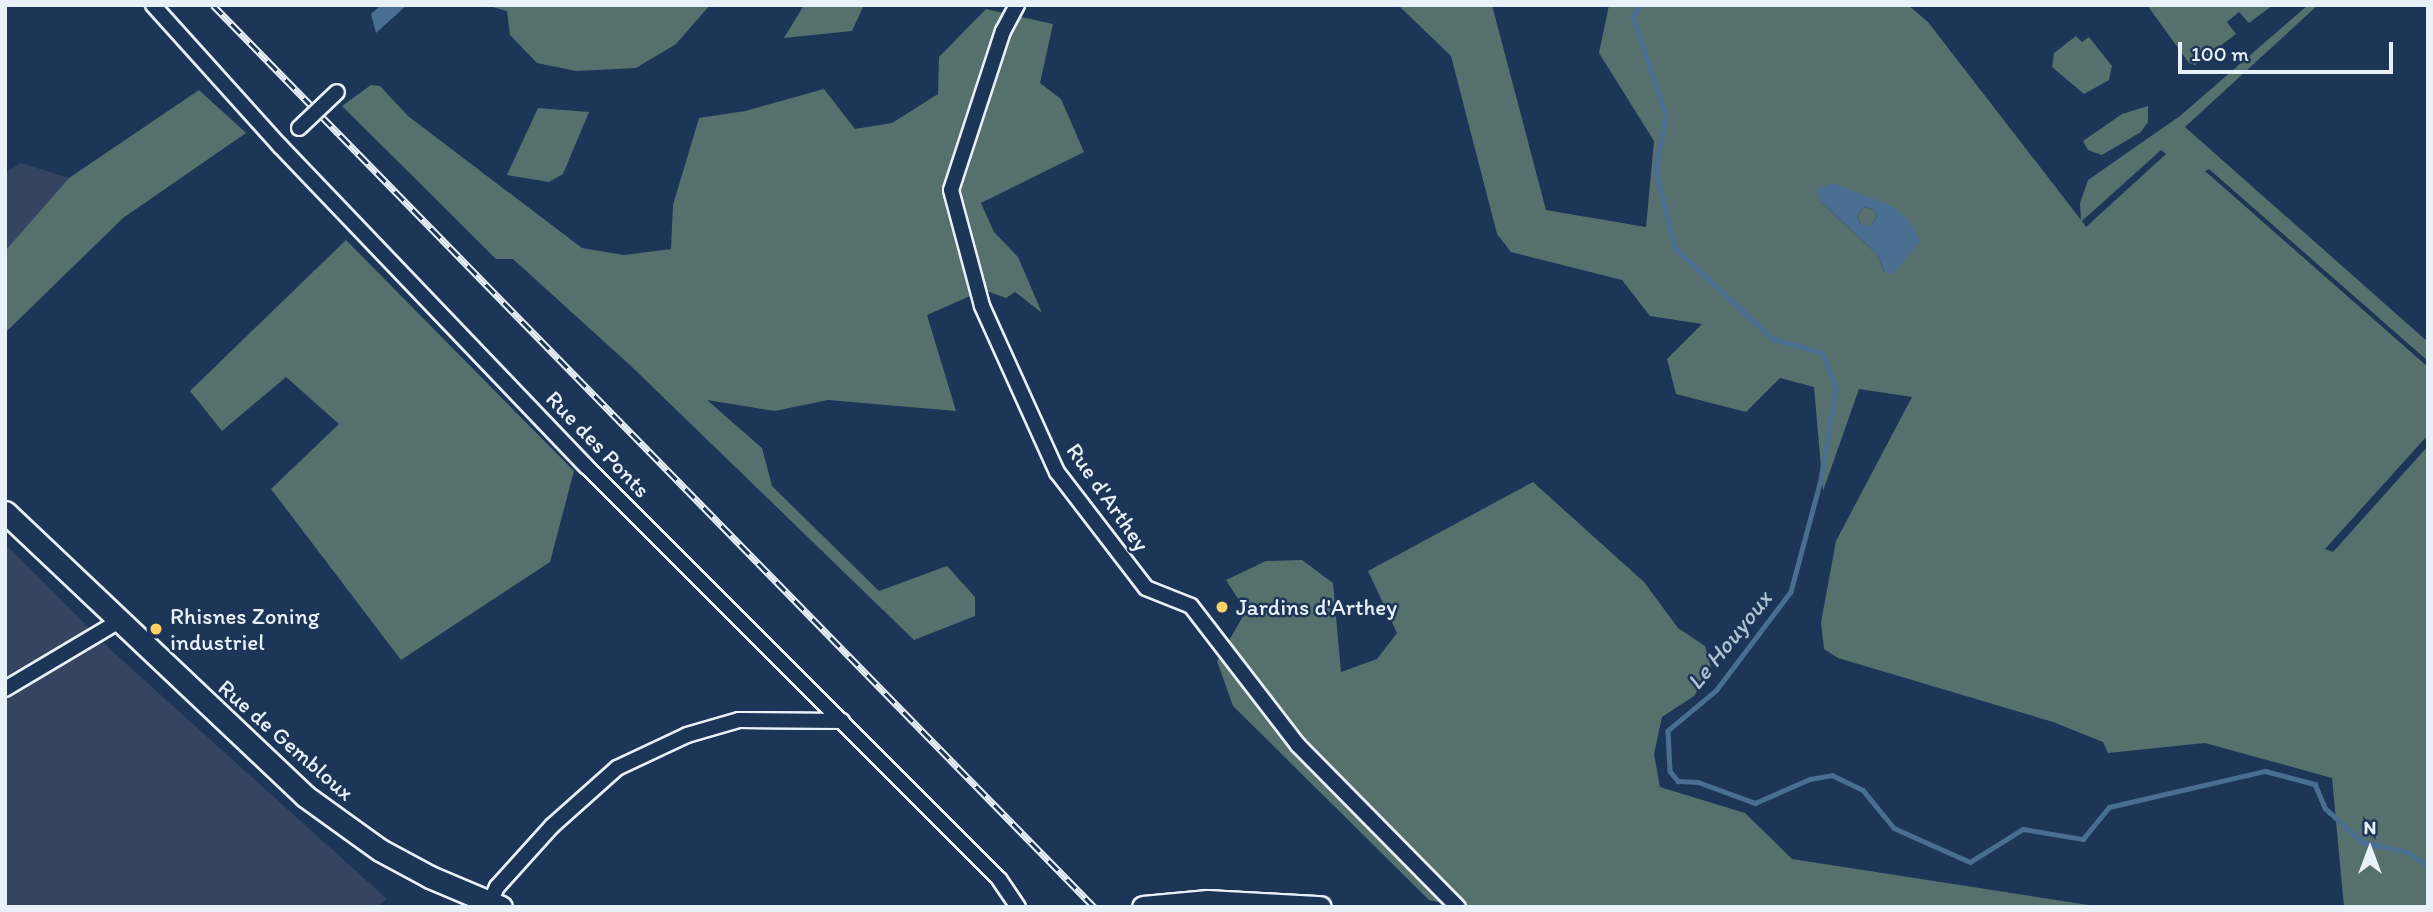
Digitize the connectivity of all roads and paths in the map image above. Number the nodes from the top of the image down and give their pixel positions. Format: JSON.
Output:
{"nodes":[{"id":1,"x":153,"y":5,"type":"edge"},
{"id":2,"x":1017,"y":5,"type":"edge"},
{"id":3,"x":337,"y":92,"type":"dead end"},
{"id":4,"x":280,"y":146,"type":"junction"},
{"id":5,"x":5,"y":512,"type":"edge"},
{"id":6,"x":120,"y":621,"type":"junction"},
{"id":7,"x":5,"y":689,"type":"edge"},
{"id":8,"x":842,"y":721,"type":"junction"},
{"id":9,"x":492,"y":905,"type":"edge"},
{"id":10,"x":1151,"y":906,"type":"edge"},
{"id":11,"x":1018,"y":907,"type":"edge"},
{"id":12,"x":1320,"y":907,"type":"edge"},
{"id":13,"x":1458,"y":907,"type":"edge"}],
"edges":[{"from":1,"to":4,"type":"street","name":"Rue des Ponts"},
{"from":2,"to":13,"type":"street","name":"Rue d'Arthey"},
{"from":3,"to":4,"type":"street","bridge":true},
{"from":4,"to":8,"type":"street","name":"Rue des Ponts"},
{"from":5,"to":6,"type":"main road","name":"Rue de Gembloux"},
{"from":6,"to":7,"type":"street"},
{"from":6,"to":9,"type":"main road","name":"Rue de Gembloux"},
{"from":8,"to":9,"type":"street"},
{"from":8,"to":11,"type":"street","name":"Rue des Ponts"},
{"from":10,"to":12,"type":"main road"}]}
